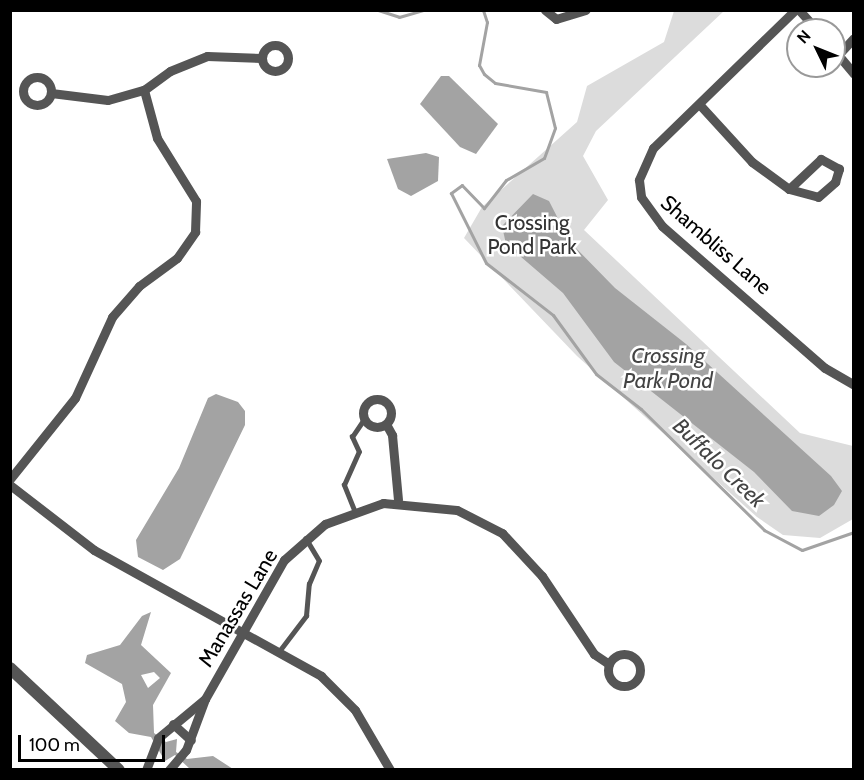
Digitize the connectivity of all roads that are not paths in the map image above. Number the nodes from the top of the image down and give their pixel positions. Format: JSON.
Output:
{"nodes":[{"id":1,"x":545,"y":10,"type":"edge"},
{"id":2,"x":586,"y":10,"type":"edge"},
{"id":3,"x":797,"y":10,"type":"edge"},
{"id":4,"x":262,"y":58,"type":"dead end"},
{"id":5,"x":144,"y":90,"type":"junction"},
{"id":6,"x":51,"y":93,"type":"dead end"},
{"id":7,"x":699,"y":104,"type":"junction"},
{"id":8,"x":789,"y":189,"type":"junction"},
{"id":9,"x":854,"y":385,"type":"edge"},
{"id":10,"x":364,"y":419,"type":"junction"},
{"id":11,"x":386,"y":424,"type":"junction"},
{"id":12,"x":10,"y":479,"type":"edge"},
{"id":13,"x":10,"y":485,"type":"edge"},
{"id":14,"x":398,"y":501,"type":"junction"},
{"id":15,"x":354,"y":510,"type":"junction"},
{"id":16,"x":305,"y":538,"type":"junction"},
{"id":17,"x":243,"y":629,"type":"junction"},
{"id":18,"x":280,"y":650,"type":"junction"},
{"id":19,"x":609,"y":664,"type":"dead end"},
{"id":20,"x":10,"y":668,"type":"edge"},
{"id":21,"x":205,"y":699,"type":"junction"},
{"id":22,"x":173,"y":724,"type":"junction"},
{"id":23,"x":191,"y":740,"type":"junction"},
{"id":24,"x":172,"y":767,"type":"edge"},
{"id":25,"x":119,"y":770,"type":"edge"},
{"id":26,"x":146,"y":770,"type":"edge"},
{"id":27,"x":390,"y":770,"type":"edge"}],
"edges":[{"from":1,"to":2,"type":"street"},
{"from":3,"to":7,"type":"street","name":"Shambliss Lane"},
{"from":4,"to":5,"type":"street"},
{"from":5,"to":6,"type":"street"},
{"from":5,"to":12,"type":"street"},
{"from":7,"to":8,"type":"street"},
{"from":7,"to":9,"type":"street","name":"Shambliss Lane"},
{"from":8,"to":8,"type":"street"},
{"from":10,"to":11,"type":"street"},
{"from":10,"to":11,"type":"street"},
{"from":10,"to":15,"type":"lane"},
{"from":11,"to":14,"type":"street"},
{"from":13,"to":17,"type":"street"},
{"from":14,"to":15,"type":"street","name":"Manassas Lane"},
{"from":14,"to":19,"type":"street","name":"Manassas Lane"},
{"from":15,"to":16,"type":"street","name":"Manassas Lane"},
{"from":16,"to":17,"type":"street","name":"Manassas Lane"},
{"from":16,"to":18,"type":"lane"},
{"from":17,"to":18,"type":"street"},
{"from":17,"to":21,"type":"street","name":"Manassas Lane"},
{"from":18,"to":27,"type":"street"},
{"from":20,"to":25,"type":"street"},
{"from":21,"to":22,"type":"street","name":"Manassas Lane"},
{"from":21,"to":23,"type":"street"},
{"from":22,"to":23,"type":"street"},
{"from":22,"to":26,"type":"street","name":"Manassas Lane"},
{"from":23,"to":24,"type":"street"}]}
